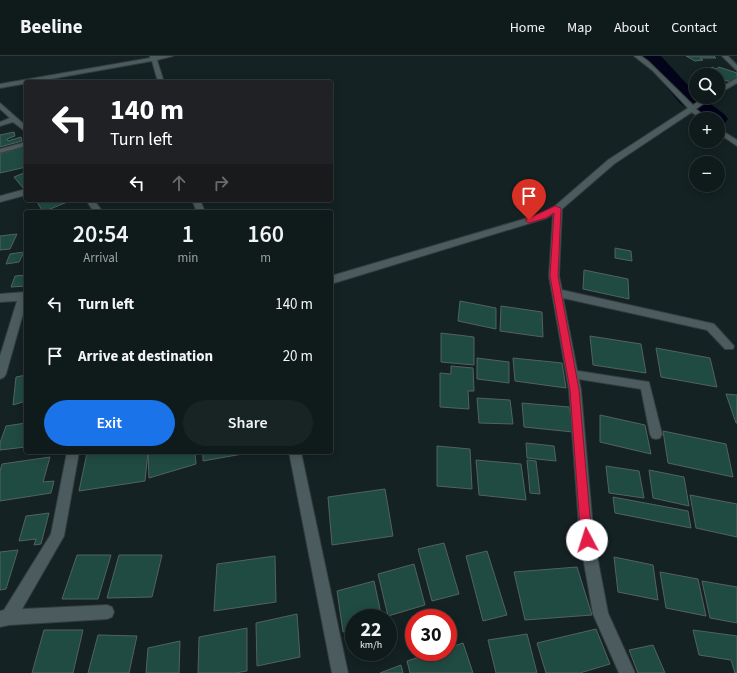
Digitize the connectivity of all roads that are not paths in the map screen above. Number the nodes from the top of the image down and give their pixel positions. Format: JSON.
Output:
{"nodes":[{"id":1,"x":170,"y":56,"type":"edge"},
{"id":2,"x":637,"y":56,"type":"edge"},
{"id":3,"x":725,"y":56,"type":"edge"},
{"id":4,"x":154,"y":57,"type":"edge"},
{"id":5,"x":737,"y":70,"type":"edge"},
{"id":6,"x":32,"y":80,"type":"edge"},
{"id":7,"x":160,"y":80,"type":"edge"},
{"id":8,"x":737,"y":80,"type":"edge"},
{"id":9,"x":24,"y":81,"type":"edge"},
{"id":10,"x":0,"y":86,"type":"edge"},
{"id":11,"x":725,"y":88,"type":"edge"},
{"id":12,"x":698,"y":104,"type":"edge"},
{"id":13,"x":0,"y":105,"type":"edge"},
{"id":14,"x":691,"y":109,"type":"junction"},
{"id":15,"x":695,"y":112,"type":"edge"},
{"id":16,"x":15,"y":119,"type":"junction"},
{"id":17,"x":0,"y":124,"type":"edge"},
{"id":18,"x":24,"y":128,"type":"edge"},
{"id":19,"x":725,"y":135,"type":"edge"},
{"id":20,"x":737,"y":144,"type":"edge"},
{"id":21,"x":24,"y":145,"type":"edge"},
{"id":22,"x":0,"y":151,"type":"edge"},
{"id":23,"x":24,"y":193,"type":"edge"},
{"id":24,"x":0,"y":199,"type":"edge"},
{"id":25,"x":558,"y":208,"type":"junction"},
{"id":26,"x":333,"y":279,"type":"edge"},
{"id":27,"x":557,"y":293,"type":"junction"},
{"id":28,"x":24,"y":296,"type":"edge"},
{"id":29,"x":0,"y":298,"type":"edge"},
{"id":30,"x":24,"y":299,"type":"edge"},
{"id":31,"x":729,"y":346,"type":"dead end"},
{"id":32,"x":0,"y":374,"type":"edge"},
{"id":33,"x":572,"y":374,"type":"junction"},
{"id":34,"x":656,"y":434,"type":"dead end"},
{"id":35,"x":73,"y":454,"type":"edge"},
{"id":36,"x":294,"y":454,"type":"edge"},
{"id":37,"x":107,"y":612,"type":"dead end"},
{"id":38,"x":4,"y":618,"type":"edge"},
{"id":39,"x":340,"y":673,"type":"edge"},
{"id":40,"x":627,"y":673,"type":"edge"}],
"edges":[{"from":1,"to":4,"type":"street"},
{"from":2,"to":14,"type":"street"},
{"from":3,"to":5,"type":"street"},
{"from":4,"to":6,"type":"street"},
{"from":4,"to":7,"type":"street"},
{"from":8,"to":11,"type":"street"},
{"from":9,"to":10,"type":"street"},
{"from":12,"to":14,"type":"street"},
{"from":13,"to":16,"type":"street"},
{"from":14,"to":15,"type":"street"},
{"from":14,"to":25,"type":"street"},
{"from":16,"to":17,"type":"street"},
{"from":16,"to":18,"type":"street"},
{"from":19,"to":20,"type":"street"},
{"from":21,"to":22,"type":"lane"},
{"from":23,"to":24,"type":"street"},
{"from":25,"to":26,"type":"street"},
{"from":25,"to":27,"type":"street"},
{"from":27,"to":31,"type":"street"},
{"from":27,"to":33,"type":"street"},
{"from":28,"to":29,"type":"street"},
{"from":30,"to":32,"type":"street"},
{"from":33,"to":34,"type":"lane"},
{"from":33,"to":40,"type":"street"},
{"from":35,"to":38,"type":"street"},
{"from":36,"to":39,"type":"street"},
{"from":37,"to":38,"type":"street"}]}
